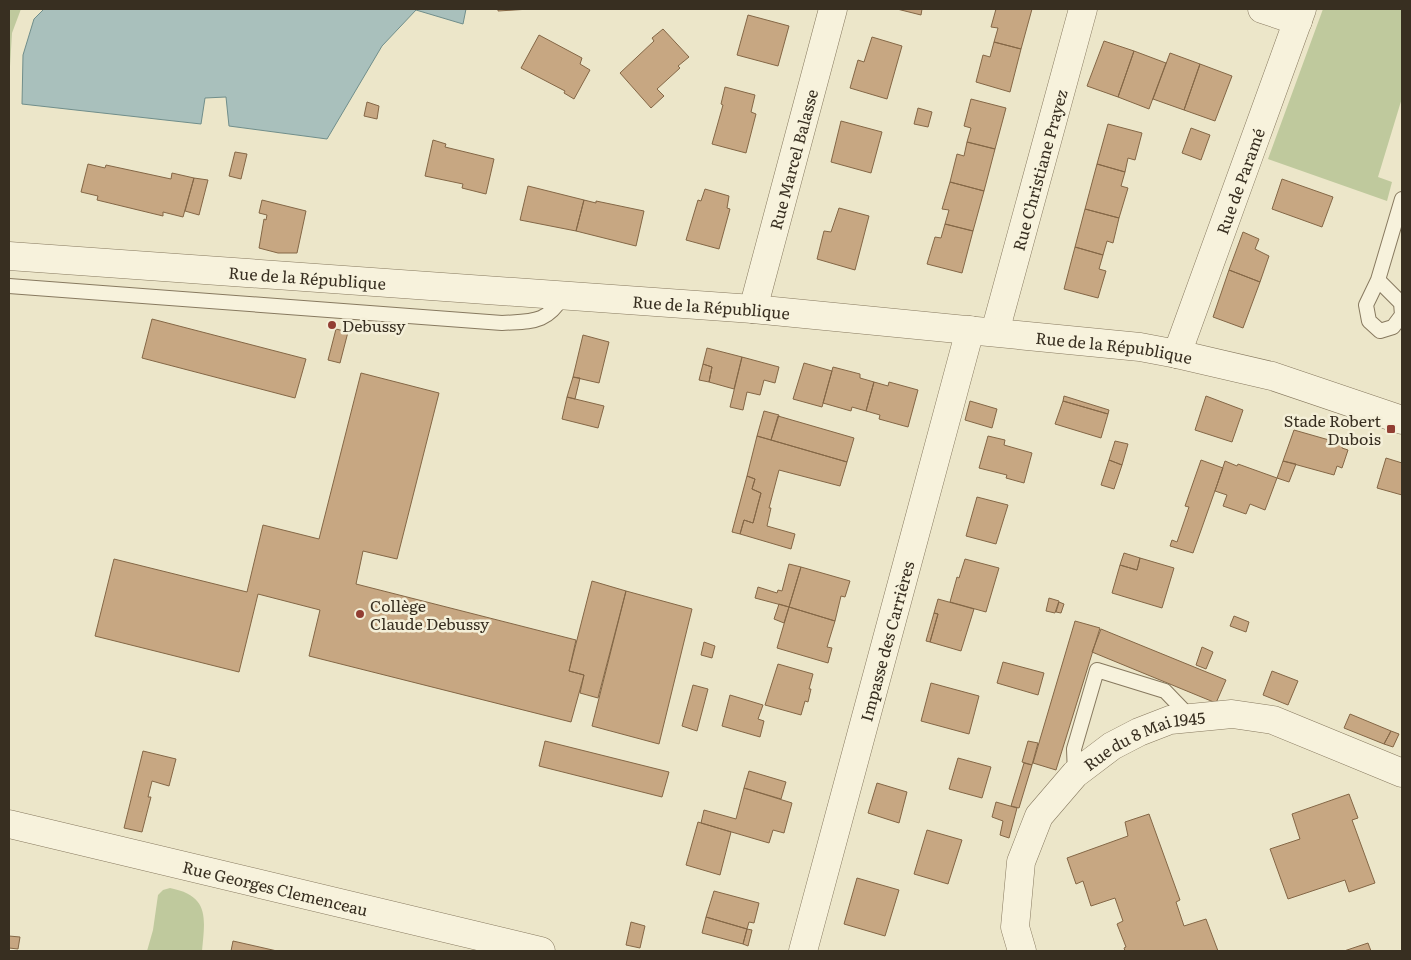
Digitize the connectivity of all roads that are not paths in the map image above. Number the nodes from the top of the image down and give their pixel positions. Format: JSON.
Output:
{"nodes":[{"id":1,"x":833,"y":9,"type":"edge"},
{"id":2,"x":1084,"y":9,"type":"edge"},
{"id":3,"x":1262,"y":9,"type":"edge"},
{"id":4,"x":1300,"y":15,"type":"edge"},
{"id":5,"x":1402,"y":198,"type":"edge"},
{"id":6,"x":9,"y":256,"type":"edge"},
{"id":7,"x":1378,"y":280,"type":"dead end"},
{"id":8,"x":9,"y":286,"type":"edge"},
{"id":9,"x":564,"y":295,"type":"junction"},
{"id":10,"x":753,"y":309,"type":"junction"},
{"id":11,"x":982,"y":331,"type":"junction"},
{"id":12,"x":1177,"y":354,"type":"junction"},
{"id":13,"x":1402,"y":420,"type":"edge"},
{"id":14,"x":1192,"y":718,"type":"junction"},
{"id":15,"x":1402,"y":773,"type":"edge"},
{"id":16,"x":1075,"y":774,"type":"junction"},
{"id":17,"x":9,"y":824,"type":"edge"},
{"id":18,"x":541,"y":951,"type":"edge"},
{"id":19,"x":803,"y":951,"type":"edge"},
{"id":20,"x":1022,"y":951,"type":"edge"}],
"edges":[{"from":1,"to":10,"type":"street","name":"Rue Marcel Balasse"},
{"from":2,"to":11,"type":"street","name":"Rue Christiane Prayez"},
{"from":3,"to":4,"type":"street"},
{"from":4,"to":12,"type":"street","name":"Rue de Paramé"},
{"from":5,"to":7,"type":"lane"},
{"from":6,"to":9,"type":"street","name":"Rue de la République"},
{"from":8,"to":9,"type":"lane"},
{"from":9,"to":10,"type":"street","name":"Rue de la République"},
{"from":10,"to":11,"type":"street","name":"Rue de la République"},
{"from":11,"to":12,"type":"street","name":"Rue de la République"},
{"from":11,"to":19,"type":"street","name":"Impasse des Carrières"},
{"from":12,"to":13,"type":"street","name":"Rue de la République"},
{"from":14,"to":15,"type":"street","name":"Rue du 8 Mai 1945"},
{"from":14,"to":16,"type":"street","name":"Rue du 8 Mai 1945"},
{"from":14,"to":16,"type":"lane"},
{"from":16,"to":20,"type":"street","name":"Rue du 8 Mai 1945"},
{"from":17,"to":18,"type":"street","name":"Rue Georges Clemenceau"}]}
